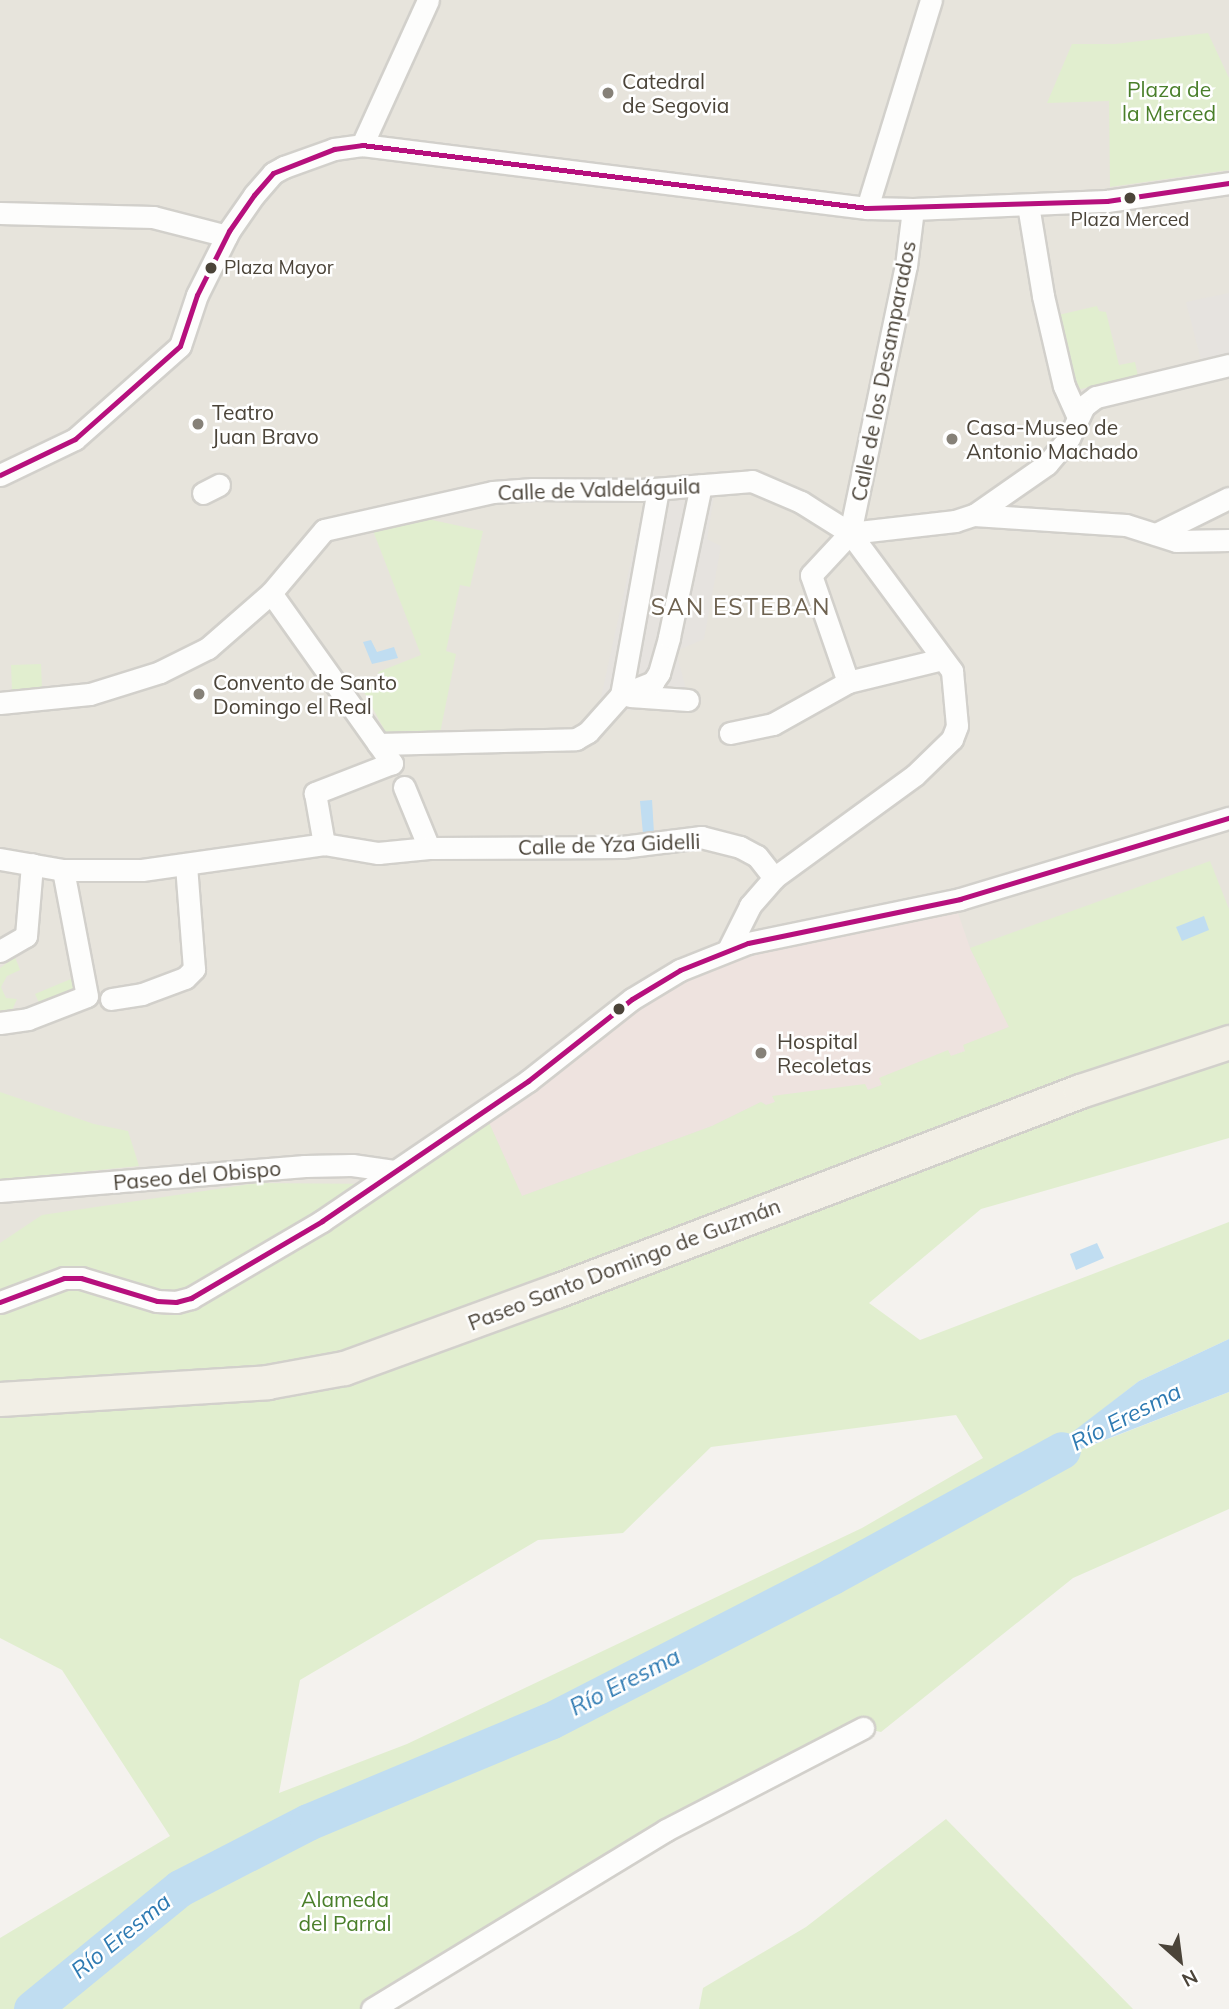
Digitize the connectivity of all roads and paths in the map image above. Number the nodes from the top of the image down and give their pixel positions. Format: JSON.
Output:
{"nodes":[{"id":1,"x":428,"y":0,"type":"edge"},
{"id":2,"x":931,"y":0,"type":"edge"},
{"id":3,"x":362,"y":145,"type":"junction"},
{"id":4,"x":1229,"y":183,"type":"edge"},
{"id":5,"x":1028,"y":205,"type":"junction"},
{"id":6,"x":867,"y":208,"type":"junction"},
{"id":7,"x":913,"y":209,"type":"junction"},
{"id":8,"x":0,"y":213,"type":"edge"},
{"id":9,"x":227,"y":236,"type":"junction"},
{"id":10,"x":1229,"y":365,"type":"edge"},
{"id":11,"x":1078,"y":417,"type":"junction"},
{"id":12,"x":0,"y":475,"type":"edge"},
{"id":13,"x":701,"y":485,"type":"junction"},
{"id":14,"x":659,"y":489,"type":"junction"},
{"id":15,"x":1229,"y":498,"type":"edge"},
{"id":16,"x":965,"y":518,"type":"junction"},
{"id":17,"x":850,"y":533,"type":"junction"},
{"id":18,"x":1156,"y":534,"type":"junction"},
{"id":19,"x":1229,"y":540,"type":"edge"},
{"id":20,"x":271,"y":593,"type":"junction"},
{"id":21,"x":942,"y":660,"type":"junction"},
{"id":22,"x":848,"y":682,"type":"junction"},
{"id":23,"x":621,"y":695,"type":"junction"},
{"id":24,"x":688,"y":700,"type":"dead end"},
{"id":25,"x":0,"y":703,"type":"edge"},
{"id":26,"x":730,"y":733,"type":"dead end"},
{"id":27,"x":378,"y":744,"type":"junction"},
{"id":28,"x":404,"y":787,"type":"dead end"},
{"id":29,"x":1229,"y":818,"type":"edge"},
{"id":30,"x":324,"y":844,"type":"junction"},
{"id":31,"x":429,"y":848,"type":"junction"},
{"id":32,"x":0,"y":859,"type":"edge"},
{"id":33,"x":32,"y":864,"type":"junction"},
{"id":34,"x":186,"y":864,"type":"junction"},
{"id":35,"x":63,"y":870,"type":"junction"},
{"id":36,"x":774,"y":878,"type":"junction"},
{"id":37,"x":729,"y":948,"type":"junction"},
{"id":38,"x":0,"y":951,"type":"edge"},
{"id":39,"x":97,"y":997,"type":"junction"},
{"id":40,"x":0,"y":1023,"type":"edge"},
{"id":41,"x":1229,"y":1042,"type":"edge"},
{"id":42,"x":394,"y":1171,"type":"junction"},
{"id":43,"x":0,"y":1191,"type":"edge"},
{"id":44,"x":0,"y":1302,"type":"edge"},
{"id":45,"x":0,"y":1399,"type":"edge"},
{"id":46,"x":863,"y":1728,"type":"dead end"},
{"id":47,"x":372,"y":2009,"type":"edge"}],
"edges":[{"from":1,"to":3,"type":"street"},
{"from":2,"to":6,"type":"street"},
{"from":3,"to":6,"type":"street"},
{"from":3,"to":9,"type":"street"},
{"from":4,"to":5,"type":"street"},
{"from":5,"to":7,"type":"street"},
{"from":5,"to":11,"type":"street"},
{"from":6,"to":7,"type":"street"},
{"from":7,"to":17,"type":"street","name":"Calle de los Desamparados"},
{"from":8,"to":9,"type":"street"},
{"from":9,"to":12,"type":"street"},
{"from":10,"to":11,"type":"street"},
{"from":11,"to":16,"type":"street"},
{"from":13,"to":14,"type":"street","name":"Calle de Valdeláguila"},
{"from":13,"to":17,"type":"street","name":"Calle de Valdeláguila"},
{"from":13,"to":23,"type":"street"},
{"from":14,"to":20,"type":"street","name":"Calle de Valdeláguila"},
{"from":14,"to":23,"type":"street"},
{"from":15,"to":18,"type":"street"},
{"from":16,"to":17,"type":"street"},
{"from":16,"to":18,"type":"street"},
{"from":17,"to":21,"type":"street"},
{"from":17,"to":22,"type":"street"},
{"from":18,"to":19,"type":"street"},
{"from":20,"to":25,"type":"street"},
{"from":20,"to":27,"type":"street"},
{"from":21,"to":22,"type":"street"},
{"from":21,"to":36,"type":"street"},
{"from":22,"to":26,"type":"street"},
{"from":23,"to":24,"type":"street"},
{"from":23,"to":27,"type":"street"},
{"from":27,"to":30,"type":"street"},
{"from":28,"to":31,"type":"street"},
{"from":29,"to":37,"type":"street"},
{"from":30,"to":31,"type":"street","name":"Calle de Yza Gidelli"},
{"from":30,"to":34,"type":"street"},
{"from":31,"to":36,"type":"street","name":"Calle de Yza Gidelli"},
{"from":32,"to":33,"type":"street"},
{"from":33,"to":35,"type":"street"},
{"from":33,"to":38,"type":"street"},
{"from":34,"to":35,"type":"street"},
{"from":34,"to":39,"type":"street"},
{"from":35,"to":39,"type":"street"},
{"from":36,"to":37,"type":"street"},
{"from":37,"to":42,"type":"street"},
{"from":39,"to":40,"type":"street"},
{"from":41,"to":45,"type":"main road","name":"Paseo Santo Domingo de Guzmán"},
{"from":42,"to":43,"type":"street","name":"Paseo del Obispo"},
{"from":42,"to":44,"type":"street"},
{"from":46,"to":47,"type":"street"}]}
